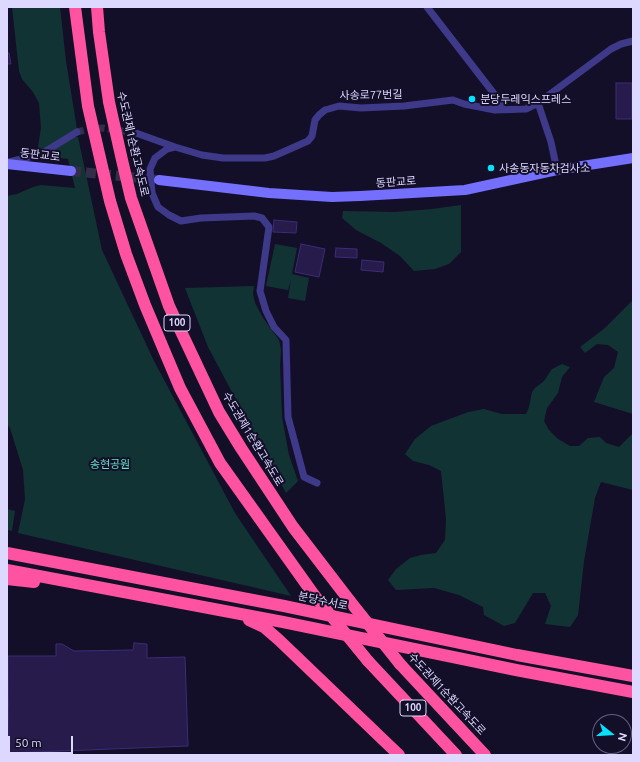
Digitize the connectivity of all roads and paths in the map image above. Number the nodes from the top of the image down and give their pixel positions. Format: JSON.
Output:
{"nodes":[{"id":1,"x":75,"y":7,"type":"edge"},
{"id":2,"x":97,"y":7,"type":"edge"},
{"id":3,"x":427,"y":7,"type":"edge"},
{"id":4,"x":633,"y":41,"type":"edge"},
{"id":5,"x":538,"y":103,"type":"junction"},
{"id":6,"x":495,"y":110,"type":"junction"},
{"id":7,"x":77,"y":132,"type":"tunnel mouth"},
{"id":8,"x":136,"y":134,"type":"tunnel mouth"},
{"id":9,"x":175,"y":147,"type":"junction"},
{"id":10,"x":633,"y":158,"type":"edge"},
{"id":11,"x":7,"y":163,"type":"edge"},
{"id":12,"x":71,"y":170,"type":"tunnel mouth"},
{"id":13,"x":557,"y":170,"type":"junction"},
{"id":14,"x":159,"y":180,"type":"tunnel mouth"},
{"id":15,"x":317,"y":483,"type":"dead end"},
{"id":16,"x":7,"y":553,"type":"edge"},
{"id":17,"x":7,"y":570,"type":"edge"},
{"id":18,"x":7,"y":579,"type":"edge"},
{"id":19,"x":103,"y":589,"type":"junction"},
{"id":20,"x":230,"y":612,"type":"junction"},
{"id":21,"x":633,"y":676,"type":"edge"},
{"id":22,"x":633,"y":692,"type":"edge"},
{"id":23,"x":399,"y":755,"type":"edge"},
{"id":24,"x":456,"y":755,"type":"edge"},
{"id":25,"x":485,"y":755,"type":"edge"}],
"edges":[{"from":1,"to":24,"type":"highway","number":"100","bridge":true},
{"from":2,"to":25,"type":"highway","name":"수도권제1순환고속도로","number":"100","bridge":true},
{"from":3,"to":6,"type":"street"},
{"from":4,"to":5,"type":"street","name":"사송로77번길"},
{"from":5,"to":6,"type":"street","name":"사송로77번길"},
{"from":5,"to":13,"type":"street"},
{"from":6,"to":9,"type":"street","name":"사송로77번길"},
{"from":7,"to":11,"type":"street"},
{"from":8,"to":9,"type":"street","name":"사송로77번길"},
{"from":9,"to":15,"type":"street"},
{"from":10,"to":13,"type":"main road","name":"동판교로"},
{"from":11,"to":12,"type":"main road","name":"동판교로"},
{"from":13,"to":14,"type":"main road","name":"동판교로"},
{"from":16,"to":21,"type":"highway","name":"분당수서로"},
{"from":17,"to":19,"type":"highway"},
{"from":18,"to":19,"type":"highway"},
{"from":19,"to":20,"type":"highway"},
{"from":20,"to":22,"type":"highway"},
{"from":20,"to":23,"type":"highway"}]}
